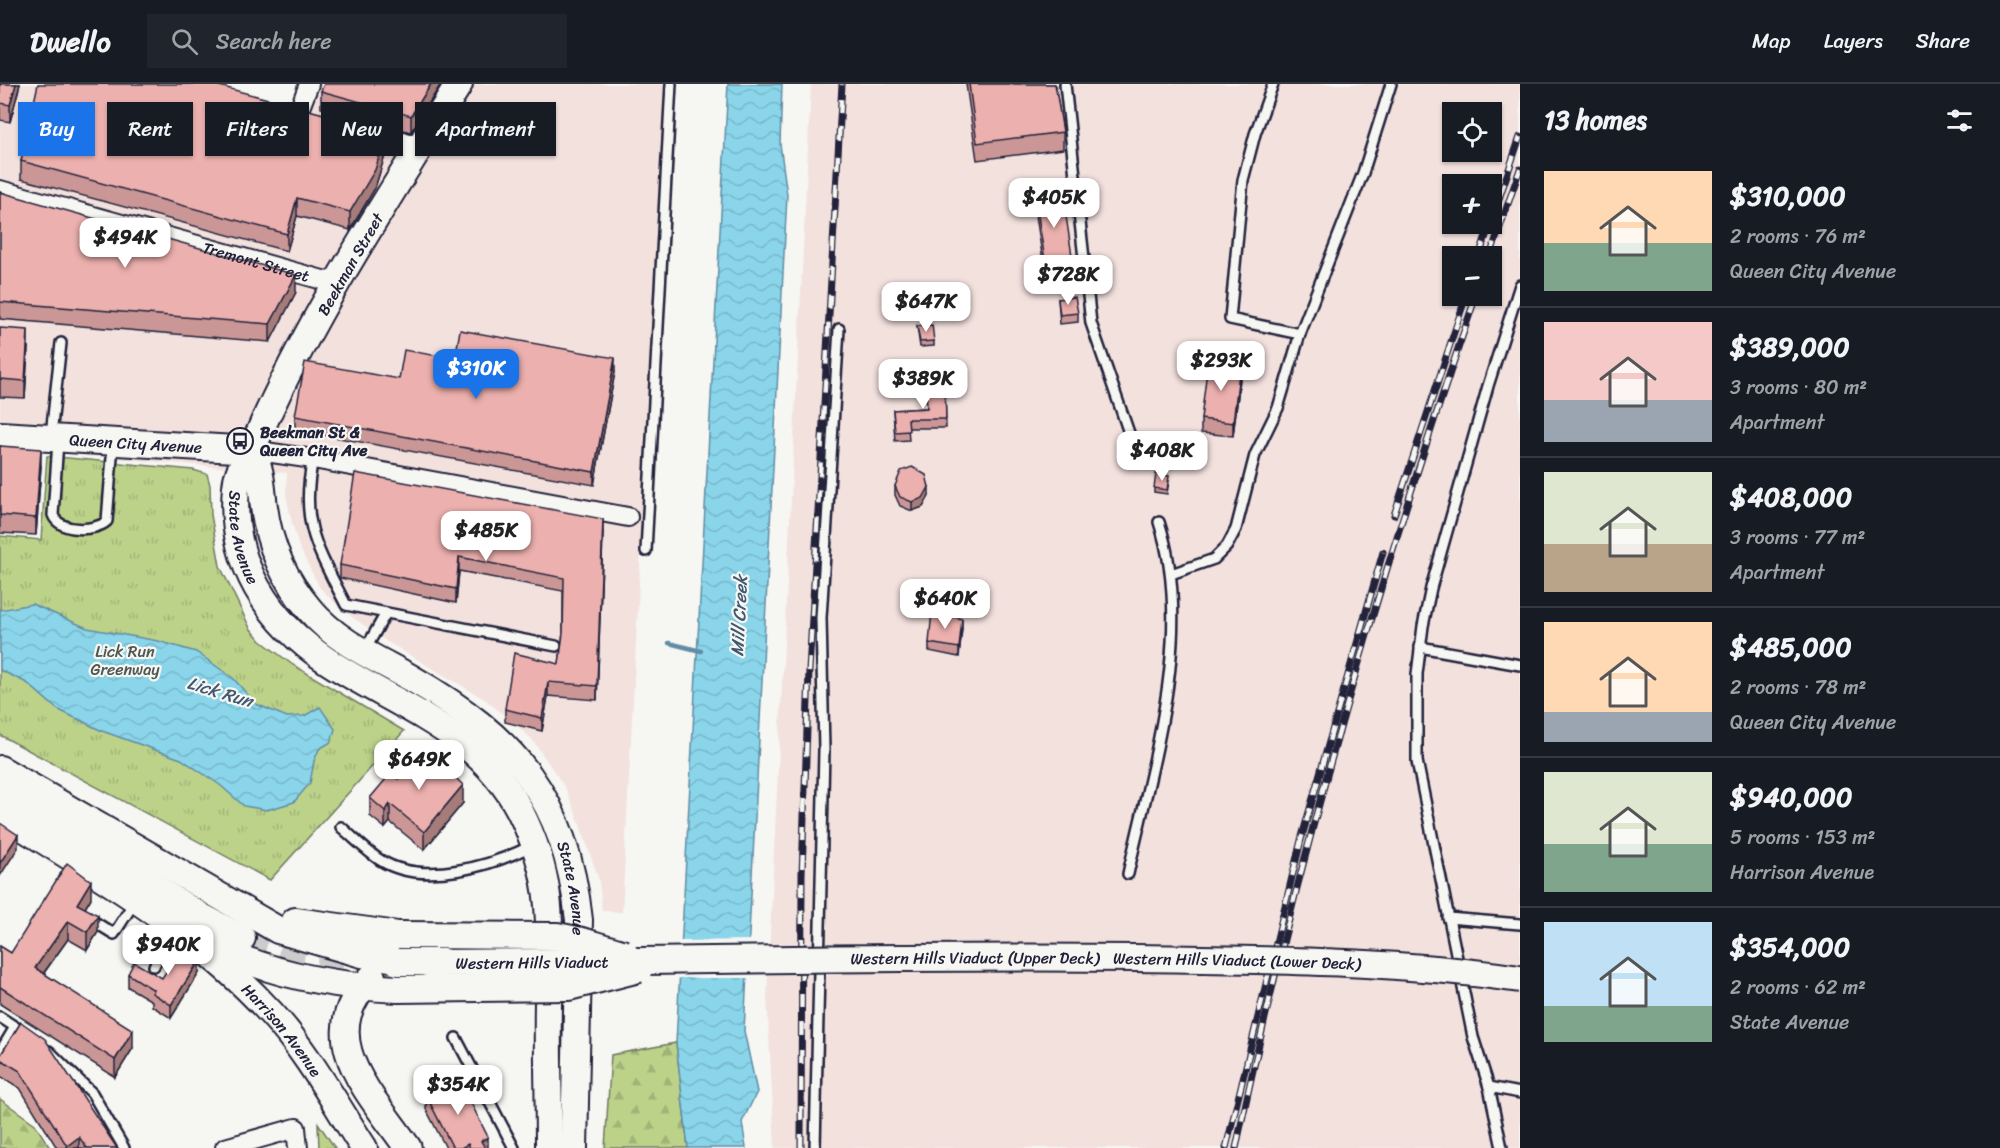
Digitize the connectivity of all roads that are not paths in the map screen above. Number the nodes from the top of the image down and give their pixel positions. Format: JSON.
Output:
{"nodes":[{"id":1,"x":309,"y":84,"type":"edge"},
{"id":2,"x":459,"y":84,"type":"edge"},
{"id":3,"x":671,"y":84,"type":"edge"},
{"id":4,"x":1065,"y":84,"type":"edge"},
{"id":5,"x":1273,"y":84,"type":"edge"},
{"id":6,"x":1391,"y":84,"type":"edge"},
{"id":7,"x":302,"y":102,"type":"edge"},
{"id":8,"x":448,"y":102,"type":"edge"},
{"id":9,"x":309,"y":116,"type":"edge"},
{"id":10,"x":320,"y":119,"type":"edge"},
{"id":11,"x":415,"y":154,"type":"edge"},
{"id":12,"x":0,"y":190,"type":"edge"},
{"id":13,"x":337,"y":284,"type":"junction"},
{"id":14,"x":1520,"y":285,"type":"edge"},
{"id":15,"x":839,"y":328,"type":"dead end"},
{"id":16,"x":1300,"y":334,"type":"junction"},
{"id":17,"x":62,"y":343,"type":"dead end"},
{"id":18,"x":0,"y":435,"type":"edge"},
{"id":19,"x":54,"y":438,"type":"junction"},
{"id":20,"x":113,"y":442,"type":"junction"},
{"id":21,"x":252,"y":450,"type":"junction"},
{"id":22,"x":313,"y":459,"type":"junction"},
{"id":23,"x":1138,"y":459,"type":"dead end"},
{"id":24,"x":628,"y":517,"type":"dead end"},
{"id":25,"x":1159,"y":522,"type":"dead end"},
{"id":26,"x":646,"y":551,"type":"dead end"},
{"id":27,"x":1171,"y":574,"type":"junction"},
{"id":28,"x":386,"y":614,"type":"junction"},
{"id":29,"x":556,"y":646,"type":"dead end"},
{"id":30,"x":1420,"y":647,"type":"junction"},
{"id":31,"x":364,"y":652,"type":"junction"},
{"id":32,"x":1520,"y":664,"type":"edge"},
{"id":33,"x":0,"y":769,"type":"edge"},
{"id":34,"x":0,"y":793,"type":"edge"},
{"id":35,"x":0,"y":813,"type":"edge"},
{"id":36,"x":341,"y":827,"type":"dead end"},
{"id":37,"x":535,"y":844,"type":"junction"},
{"id":38,"x":1128,"y":874,"type":"dead end"},
{"id":39,"x":136,"y":899,"type":"junction"},
{"id":40,"x":1448,"y":918,"type":"junction"},
{"id":41,"x":93,"y":921,"type":"edge"},
{"id":42,"x":251,"y":922,"type":"junction"},
{"id":43,"x":174,"y":924,"type":"junction"},
{"id":44,"x":1520,"y":924,"type":"edge"},
{"id":45,"x":427,"y":963,"type":"junction"},
{"id":46,"x":666,"y":964,"type":"junction"},
{"id":47,"x":263,"y":965,"type":"junction"},
{"id":48,"x":389,"y":965,"type":"junction"},
{"id":49,"x":154,"y":966,"type":"dead end"},
{"id":50,"x":1520,"y":980,"type":"edge"},
{"id":51,"x":361,"y":987,"type":"junction"},
{"id":52,"x":0,"y":1017,"type":"edge"},
{"id":53,"x":15,"y":1027,"type":"junction"},
{"id":54,"x":456,"y":1038,"type":"dead end"},
{"id":55,"x":32,"y":1039,"type":"edge"},
{"id":56,"x":41,"y":1045,"type":"edge"},
{"id":57,"x":0,"y":1052,"type":"edge"},
{"id":58,"x":1489,"y":1087,"type":"junction"},
{"id":59,"x":1520,"y":1093,"type":"edge"},
{"id":60,"x":124,"y":1148,"type":"edge"},
{"id":61,"x":225,"y":1148,"type":"edge"},
{"id":62,"x":298,"y":1148,"type":"edge"},
{"id":63,"x":364,"y":1148,"type":"edge"},
{"id":64,"x":408,"y":1148,"type":"edge"},
{"id":65,"x":514,"y":1148,"type":"edge"},
{"id":66,"x":549,"y":1148,"type":"edge"},
{"id":67,"x":574,"y":1148,"type":"edge"},
{"id":68,"x":815,"y":1148,"type":"edge"},
{"id":69,"x":1502,"y":1148,"type":"edge"}],
"edges":[{"from":1,"to":7,"type":"street"},
{"from":2,"to":8,"type":"main road","name":"Beekman Street"},
{"from":3,"to":26,"type":"lane"},
{"from":4,"to":23,"type":"lane"},
{"from":5,"to":16,"type":"lane"},
{"from":6,"to":16,"type":"lane"},
{"from":9,"to":10,"type":"street"},
{"from":11,"to":13,"type":"main road","name":"Beekman Street"},
{"from":12,"to":13,"type":"street","name":"Tremont Street"},
{"from":13,"to":21,"type":"main road","name":"Beekman Street"},
{"from":14,"to":30,"type":"lane"},
{"from":15,"to":68,"type":"lane"},
{"from":16,"to":27,"type":"lane"},
{"from":17,"to":19,"type":"lane"},
{"from":18,"to":19,"type":"main road","name":"Queen City Avenue"},
{"from":19,"to":20,"type":"main road","name":"Queen City Avenue"},
{"from":19,"to":20,"type":"lane"},
{"from":20,"to":21,"type":"main road","name":"Queen City Avenue"},
{"from":21,"to":22,"type":"street","name":"Queen City Avenue"},
{"from":21,"to":31,"type":"main road","name":"State Avenue"},
{"from":21,"to":37,"type":"main road","name":"State Avenue"},
{"from":22,"to":24,"type":"street","name":"Queen City Avenue"},
{"from":22,"to":28,"type":"lane"},
{"from":25,"to":27,"type":"lane"},
{"from":27,"to":38,"type":"lane"},
{"from":28,"to":29,"type":"lane"},
{"from":28,"to":31,"type":"lane"},
{"from":30,"to":32,"type":"lane"},
{"from":30,"to":40,"type":"lane"},
{"from":31,"to":67,"type":"main road","name":"State Avenue"},
{"from":33,"to":42,"type":"main road","name":"Western Hills Viaduct (Upper Deck)"},
{"from":34,"to":42,"type":"main road","name":"Western Hills Viaduct (Lower Deck)"},
{"from":35,"to":39,"type":"main road","name":"Harrison Avenue"},
{"from":36,"to":37,"type":"lane"},
{"from":37,"to":66,"type":"main road","name":"State Avenue"},
{"from":39,"to":41,"type":"lane"},
{"from":39,"to":43,"type":"main road","name":"Harrison Avenue"},
{"from":40,"to":44,"type":"lane"},
{"from":40,"to":58,"type":"lane"},
{"from":42,"to":45,"type":"main road","name":"Western Hills Viaduct (Upper Deck)","bridge":true},
{"from":42,"to":46,"type":"main road","name":"Western Hills Viaduct (Lower Deck)","bridge":true},
{"from":43,"to":47,"type":"main road"},
{"from":43,"to":49,"type":"lane"},
{"from":43,"to":63,"type":"main road","name":"Harrison Avenue"},
{"from":45,"to":48,"type":"main road","name":"Western Hills Viaduct (Upper Deck)","bridge":true},
{"from":45,"to":50,"type":"main road","name":"Western Hills Viaduct (Upper Deck)","bridge":true},
{"from":46,"to":48,"type":"main road","name":"Western Hills Viaduct","bridge":true},
{"from":46,"to":50,"type":"main road","name":"Western Hills Viaduct (Lower Deck)","bridge":true},
{"from":46,"to":51,"type":"main road","name":"Western Hills Viaduct (Lower Deck)","bridge":true},
{"from":47,"to":48,"type":"main road","name":"Western Hills Viaduct (Upper Deck)"},
{"from":47,"to":51,"type":"main road","name":"Western Hills Viaduct (Lower Deck)"},
{"from":48,"to":51,"type":"main road"},
{"from":51,"to":64,"type":"main road"},
{"from":52,"to":53,"type":"lane"},
{"from":53,"to":55,"type":"lane"},
{"from":53,"to":57,"type":"lane"},
{"from":54,"to":65,"type":"lane"},
{"from":56,"to":60,"type":"lane"},
{"from":58,"to":59,"type":"lane"},
{"from":58,"to":69,"type":"lane"},
{"from":61,"to":62,"type":"street"}]}
